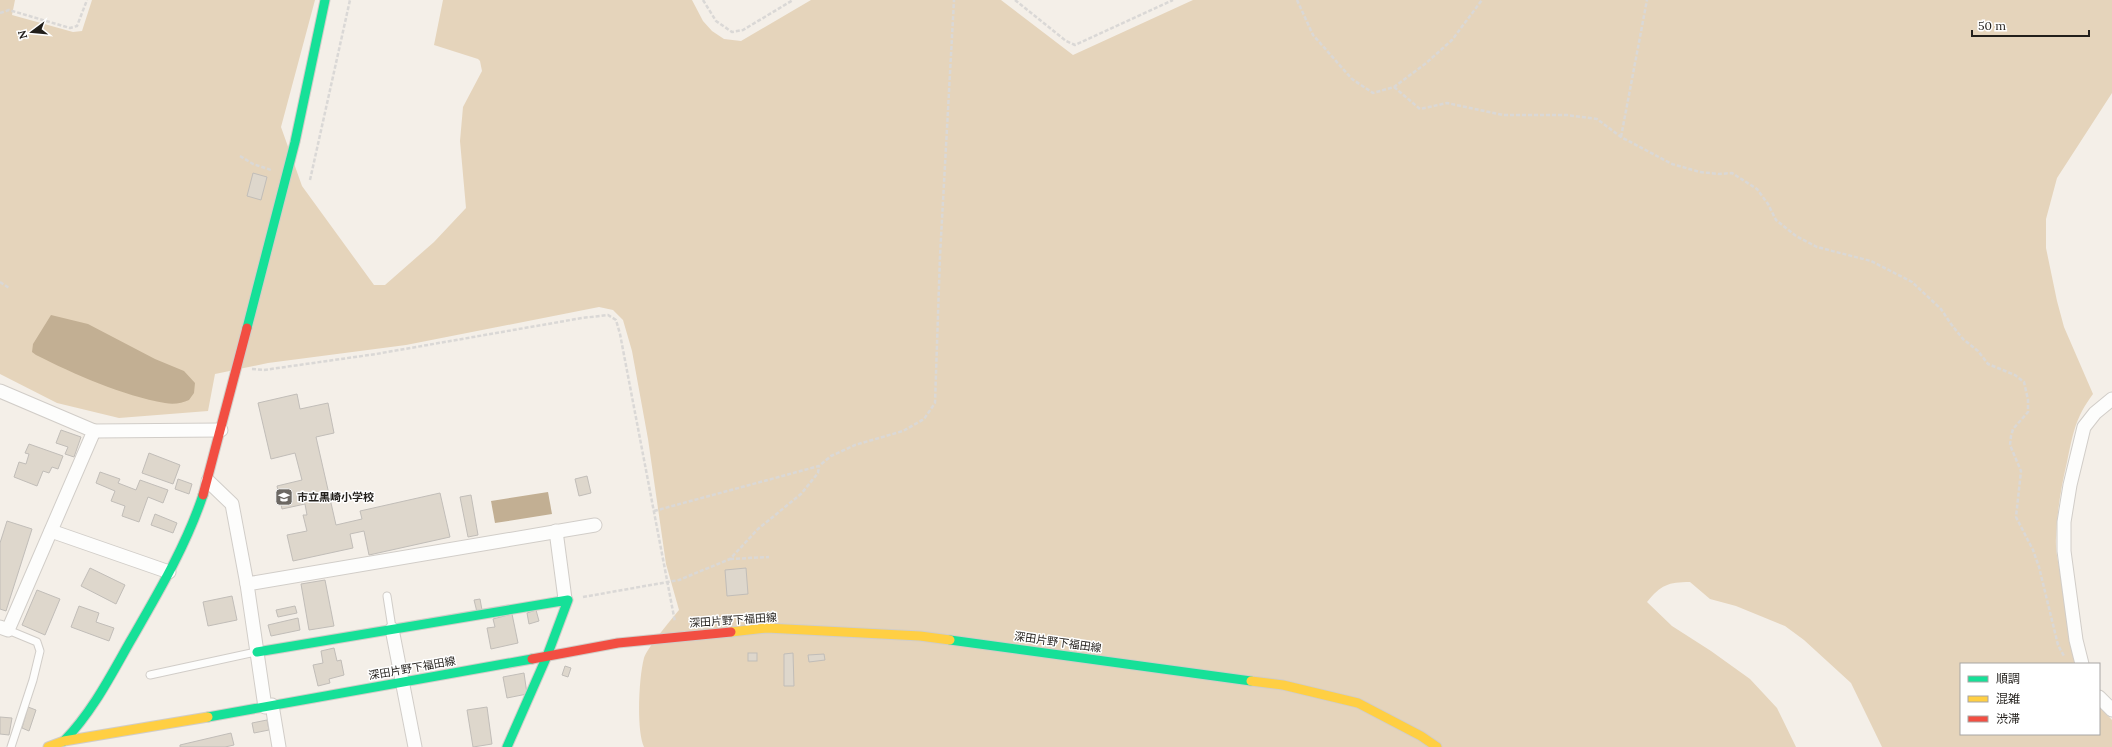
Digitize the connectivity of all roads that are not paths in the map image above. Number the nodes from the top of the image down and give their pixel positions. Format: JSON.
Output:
{"nodes":[{"id":1,"x":325,"y":0,"type":"edge"},
{"id":2,"x":0,"y":391,"type":"edge"},
{"id":3,"x":2112,"y":399,"type":"edge"},
{"id":4,"x":220,"y":430,"type":"junction"},
{"id":5,"x":94,"y":431,"type":"junction"},
{"id":6,"x":208,"y":481,"type":"junction"},
{"id":7,"x":595,"y":525,"type":"dead end"},
{"id":8,"x":50,"y":531,"type":"junction"},
{"id":9,"x":556,"y":531,"type":"junction"},
{"id":10,"x":169,"y":572,"type":"junction"},
{"id":11,"x":247,"y":584,"type":"junction"},
{"id":12,"x":387,"y":596,"type":"dead end"},
{"id":13,"x":567,"y":599,"type":"junction"},
{"id":14,"x":4,"y":628,"type":"edge"},
{"id":15,"x":392,"y":629,"type":"junction"},
{"id":16,"x":257,"y":652,"type":"junction"},
{"id":17,"x":547,"y":656,"type":"junction"},
{"id":18,"x":2082,"y":663,"type":"edge"},
{"id":19,"x":150,"y":675,"type":"dead end"},
{"id":20,"x":403,"y":682,"type":"junction"},
{"id":21,"x":2100,"y":698,"type":"edge"},
{"id":22,"x":269,"y":706,"type":"junction"},
{"id":23,"x":2112,"y":710,"type":"edge"},
{"id":24,"x":62,"y":744,"type":"edge"},
{"id":25,"x":11,"y":747,"type":"edge"},
{"id":26,"x":48,"y":747,"type":"edge"},
{"id":27,"x":279,"y":747,"type":"edge"},
{"id":28,"x":415,"y":747,"type":"edge"},
{"id":29,"x":507,"y":747,"type":"edge"},
{"id":30,"x":1437,"y":747,"type":"edge"}],
"edges":[{"from":1,"to":4,"type":"main road"},
{"from":2,"to":5,"type":"street"},
{"from":3,"to":18,"type":"street"},
{"from":4,"to":5,"type":"street"},
{"from":4,"to":6,"type":"main road"},
{"from":5,"to":8,"type":"street"},
{"from":6,"to":10,"type":"main road"},
{"from":6,"to":11,"type":"street"},
{"from":7,"to":9,"type":"street"},
{"from":8,"to":10,"type":"street"},
{"from":8,"to":14,"type":"street"},
{"from":9,"to":11,"type":"street"},
{"from":9,"to":13,"type":"street"},
{"from":10,"to":24,"type":"main road"},
{"from":11,"to":16,"type":"street"},
{"from":12,"to":15,"type":"lane"},
{"from":13,"to":15,"type":"main road"},
{"from":13,"to":17,"type":"main road"},
{"from":14,"to":25,"type":"lane"},
{"from":15,"to":16,"type":"main road"},
{"from":15,"to":20,"type":"street"},
{"from":16,"to":19,"type":"lane"},
{"from":16,"to":22,"type":"street"},
{"from":17,"to":20,"type":"main road","name":"深田片野下福田線"},
{"from":17,"to":29,"type":"main road"},
{"from":17,"to":30,"type":"main road","name":"深田片野下福田線"},
{"from":20,"to":22,"type":"main road","name":"深田片野下福田線"},
{"from":20,"to":28,"type":"street"},
{"from":21,"to":23,"type":"street"},
{"from":22,"to":24,"type":"main road","name":"深田片野下福田線"},
{"from":22,"to":27,"type":"street"},
{"from":24,"to":26,"type":"main road","name":"深田片野下福田線"}]}
